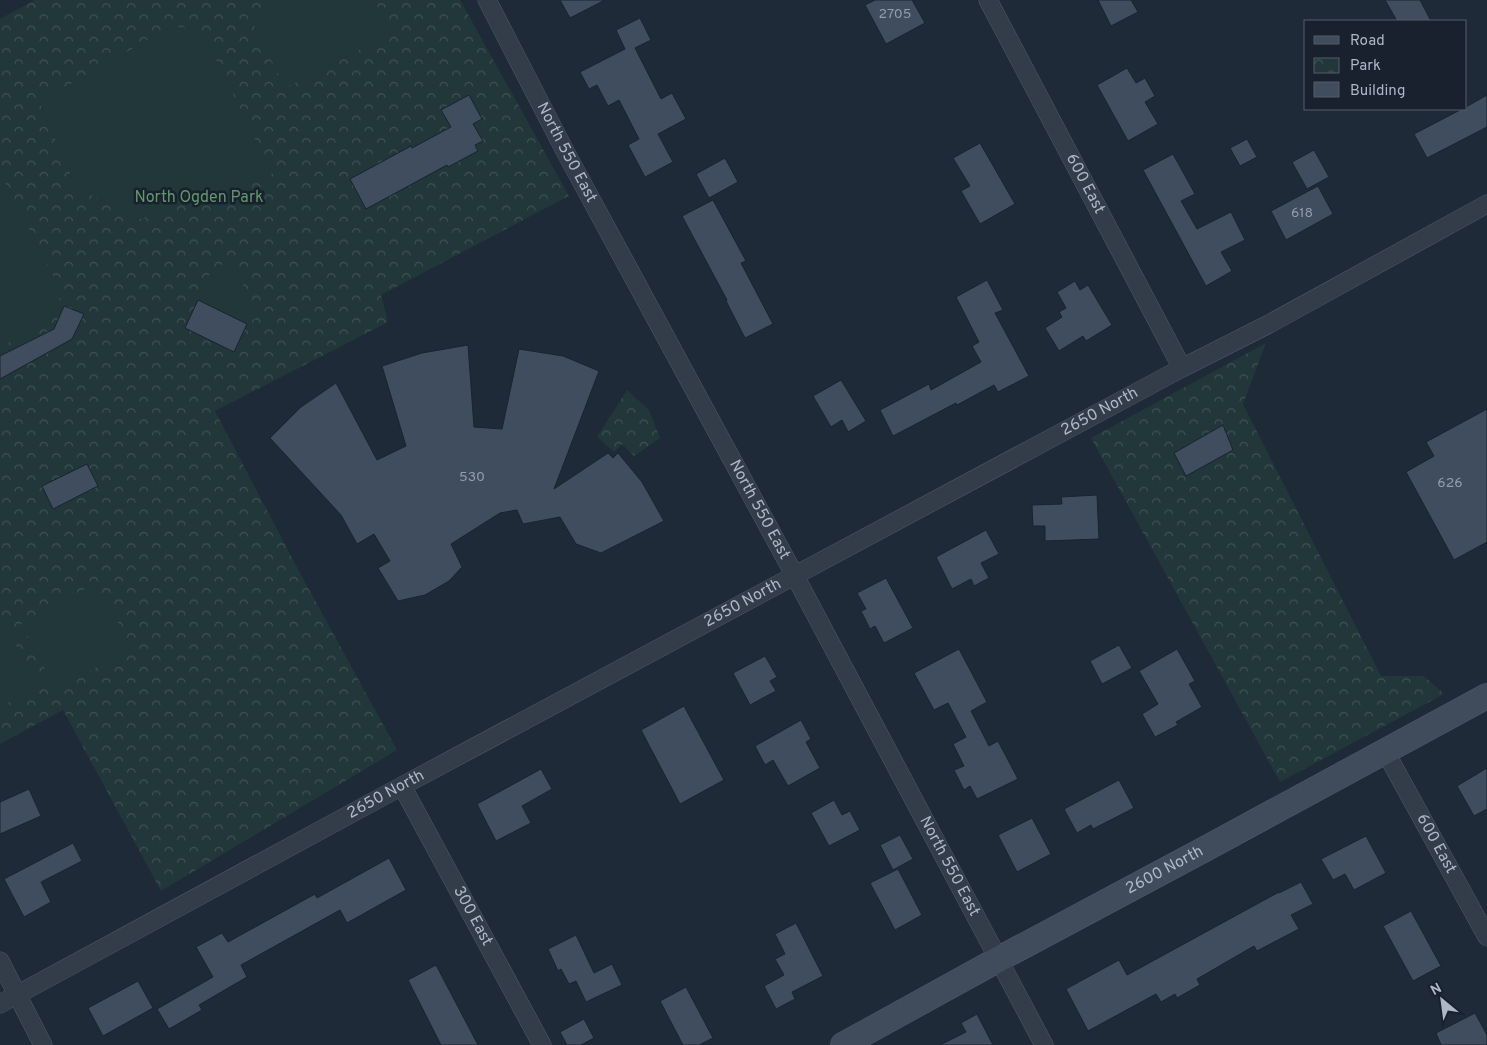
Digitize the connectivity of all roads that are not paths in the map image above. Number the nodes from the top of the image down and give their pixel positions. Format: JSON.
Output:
{"nodes":[{"id":1,"x":487,"y":0,"type":"edge"},
{"id":2,"x":988,"y":0,"type":"edge"},
{"id":3,"x":1487,"y":204,"type":"edge"},
{"id":4,"x":1182,"y":368,"type":"junction"},
{"id":5,"x":795,"y":576,"type":"junction"},
{"id":6,"x":1487,"y":696,"type":"edge"},
{"id":7,"x":1386,"y":751,"type":"junction"},
{"id":8,"x":402,"y":786,"type":"junction"},
{"id":9,"x":1487,"y":937,"type":"edge"},
{"id":10,"x":999,"y":959,"type":"junction"},
{"id":11,"x":0,"y":961,"type":"edge"},
{"id":12,"x":17,"y":995,"type":"junction"},
{"id":13,"x":0,"y":1004,"type":"edge"},
{"id":14,"x":43,"y":1045,"type":"edge"},
{"id":15,"x":542,"y":1045,"type":"edge"},
{"id":16,"x":843,"y":1045,"type":"edge"},
{"id":17,"x":1044,"y":1045,"type":"edge"}],
"edges":[{"from":1,"to":5,"type":"street","name":"North 550 East"},
{"from":2,"to":4,"type":"street","name":"600 East"},
{"from":3,"to":4,"type":"street","name":"2650 North"},
{"from":4,"to":5,"type":"street","name":"2650 North"},
{"from":5,"to":8,"type":"street","name":"2650 North"},
{"from":5,"to":10,"type":"street","name":"North 550 East"},
{"from":6,"to":7,"type":"main road","name":"2600 North"},
{"from":7,"to":9,"type":"street","name":"600 East"},
{"from":7,"to":10,"type":"main road","name":"2600 North"},
{"from":8,"to":12,"type":"street","name":"2650 North"},
{"from":8,"to":15,"type":"street","name":"300 East"},
{"from":10,"to":16,"type":"main road","name":"2600 North"},
{"from":10,"to":17,"type":"street","name":"North 550 East"},
{"from":11,"to":12,"type":"street"},
{"from":12,"to":13,"type":"street","name":"2650 North"},
{"from":12,"to":14,"type":"street"}]}
